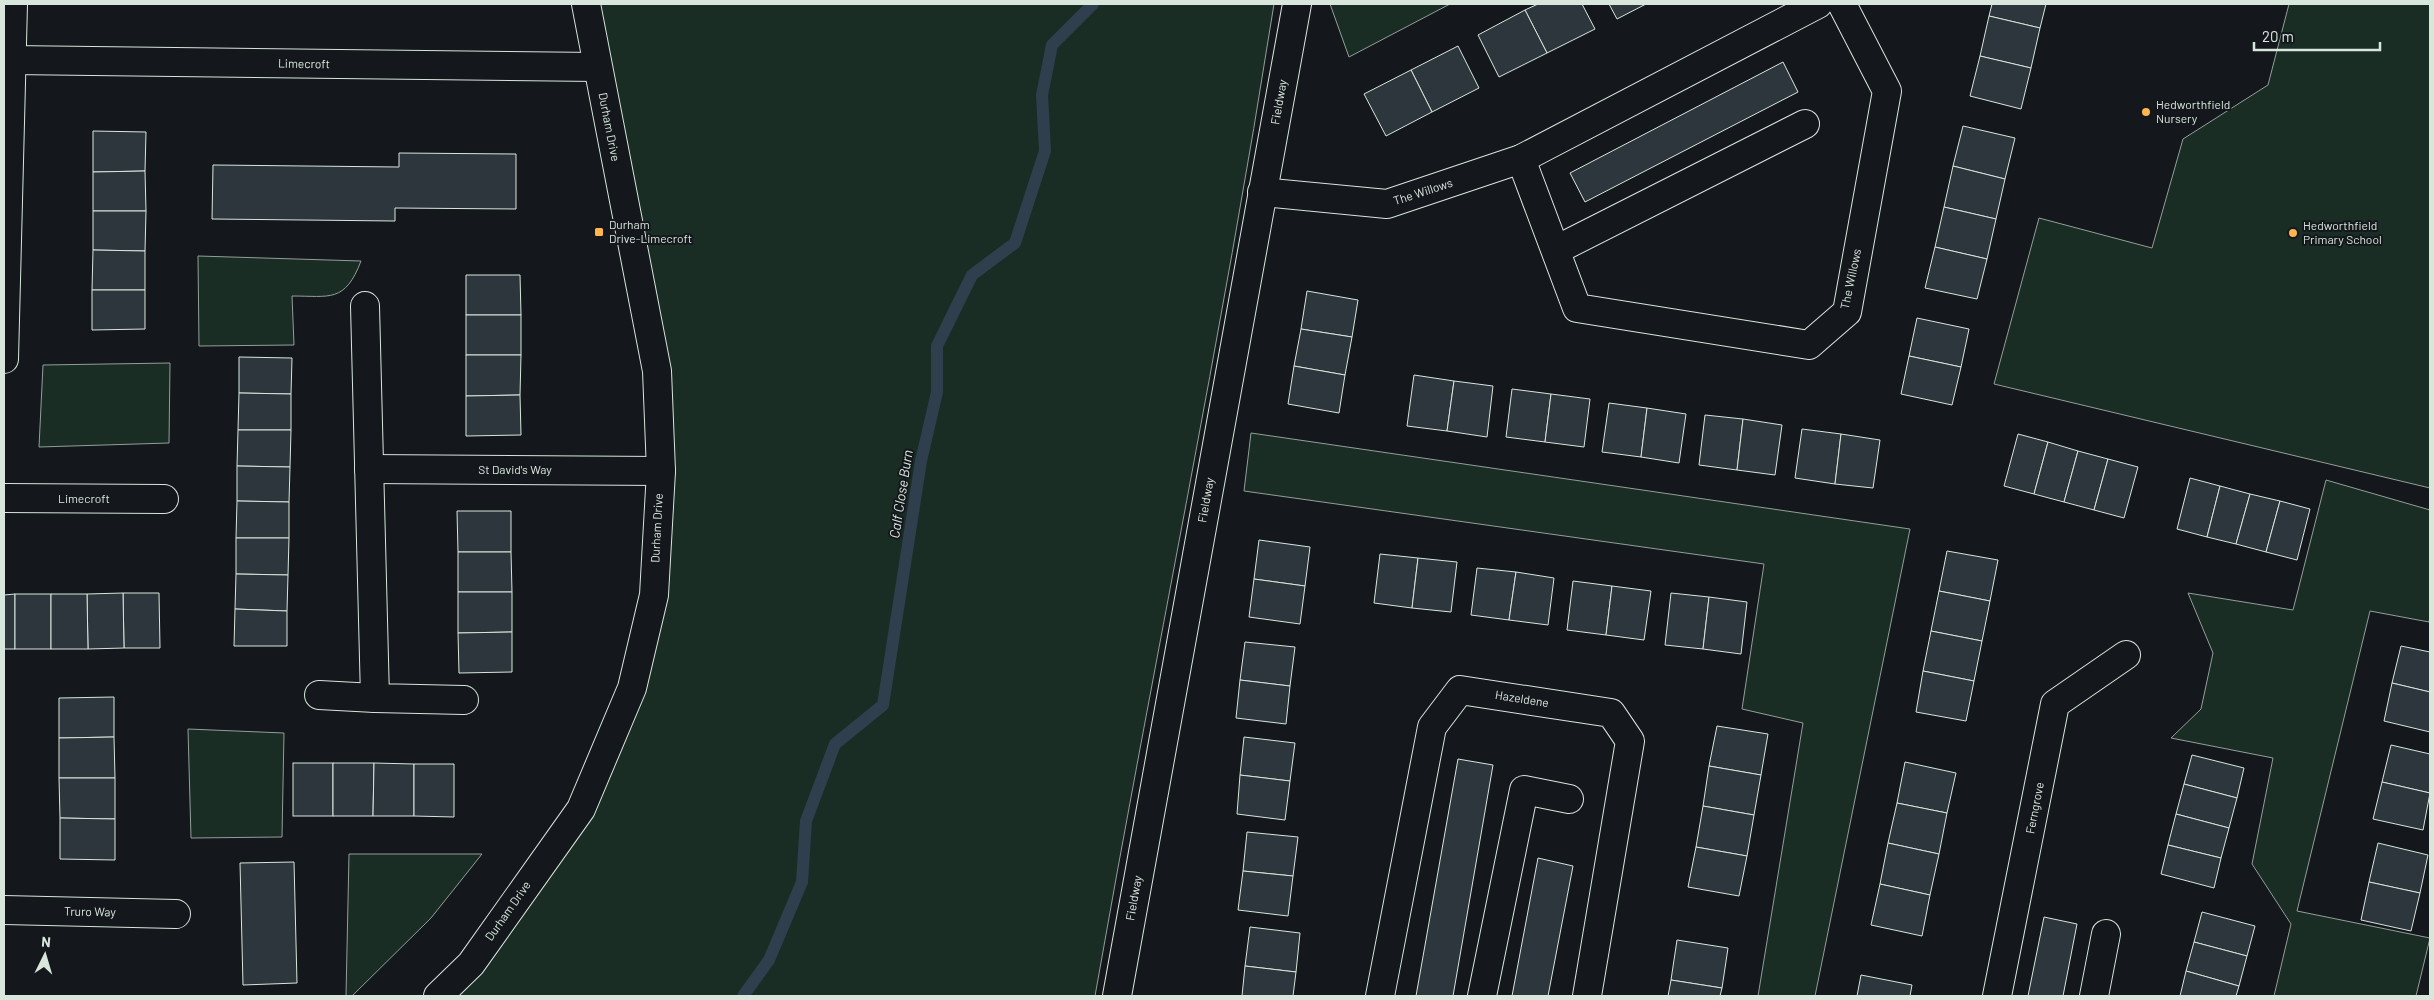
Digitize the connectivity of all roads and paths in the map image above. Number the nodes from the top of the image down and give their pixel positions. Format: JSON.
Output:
{"nodes":[{"id":1,"x":13,"y":4,"type":"edge"},
{"id":2,"x":586,"y":4,"type":"edge"},
{"id":3,"x":1297,"y":4,"type":"edge"},
{"id":4,"x":1818,"y":4,"type":"edge"},
{"id":5,"x":1842,"y":4,"type":"edge"},
{"id":6,"x":11,"y":60,"type":"junction"},
{"id":7,"x":597,"y":67,"type":"junction"},
{"id":8,"x":1804,"y":124,"type":"dead end"},
{"id":9,"x":1521,"y":159,"type":"junction"},
{"id":10,"x":1262,"y":192,"type":"junction"},
{"id":11,"x":1556,"y":250,"type":"junction"},
{"id":12,"x":365,"y":306,"type":"dead end"},
{"id":13,"x":4,"y":359,"type":"edge"},
{"id":14,"x":369,"y":469,"type":"junction"},
{"id":15,"x":661,"y":471,"type":"junction"},
{"id":16,"x":4,"y":498,"type":"edge"},
{"id":17,"x":164,"y":499,"type":"dead end"},
{"id":18,"x":2126,"y":655,"type":"dead end"},
{"id":19,"x":319,"y":695,"type":"dead end"},
{"id":20,"x":375,"y":698,"type":"junction"},
{"id":21,"x":464,"y":700,"type":"dead end"},
{"id":22,"x":1569,"y":799,"type":"dead end"},
{"id":23,"x":4,"y":910,"type":"edge"},
{"id":24,"x":176,"y":914,"type":"dead end"},
{"id":25,"x":2106,"y":934,"type":"dead end"},
{"id":26,"x":438,"y":996,"type":"edge"},
{"id":27,"x":1117,"y":996,"type":"edge"},
{"id":28,"x":1380,"y":996,"type":"edge"},
{"id":29,"x":1482,"y":996,"type":"edge"},
{"id":30,"x":1587,"y":996,"type":"edge"},
{"id":31,"x":1997,"y":996,"type":"edge"},
{"id":32,"x":2094,"y":996,"type":"edge"}],
"edges":[{"from":1,"to":6,"type":"street"},
{"from":2,"to":7,"type":"street","name":"Durham Drive"},
{"from":3,"to":10,"type":"street","name":"Fieldway"},
{"from":4,"to":9,"type":"street","name":"The Willows"},
{"from":5,"to":11,"type":"street","name":"The Willows"},
{"from":6,"to":7,"type":"street","name":"Limecroft"},
{"from":6,"to":13,"type":"street"},
{"from":7,"to":15,"type":"street","name":"Durham Drive"},
{"from":8,"to":11,"type":"street"},
{"from":9,"to":10,"type":"street","name":"The Willows"},
{"from":9,"to":11,"type":"street","name":"The Willows"},
{"from":10,"to":27,"type":"street","name":"Fieldway"},
{"from":12,"to":14,"type":"street"},
{"from":14,"to":15,"type":"street","name":"St David's Way"},
{"from":14,"to":20,"type":"street"},
{"from":15,"to":26,"type":"street","name":"Durham Drive"},
{"from":16,"to":17,"type":"street","name":"Limecroft"},
{"from":18,"to":31,"type":"street","name":"Ferngrove"},
{"from":19,"to":20,"type":"street"},
{"from":20,"to":21,"type":"street"},
{"from":22,"to":29,"type":"street"},
{"from":23,"to":24,"type":"street","name":"Truro Way"},
{"from":25,"to":32,"type":"street"},
{"from":28,"to":30,"type":"street","name":"Hazeldene"}]}
